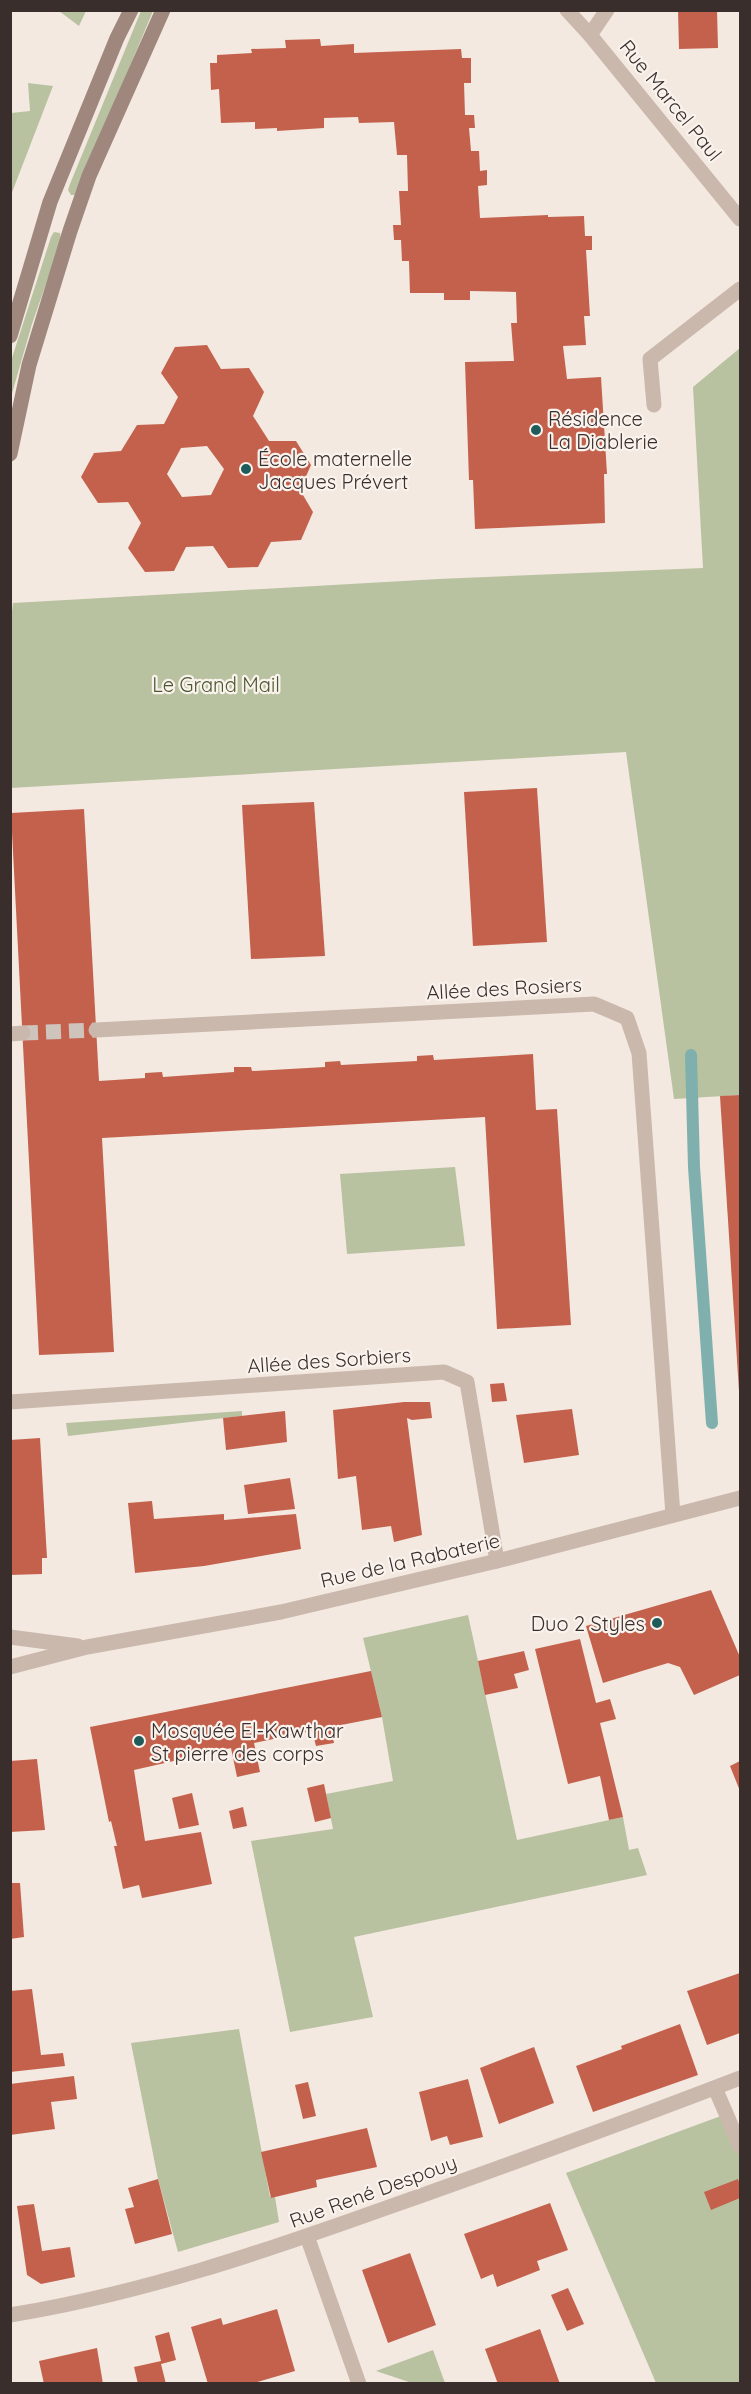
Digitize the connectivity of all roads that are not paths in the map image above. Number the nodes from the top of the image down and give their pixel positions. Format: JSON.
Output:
{"nodes":[{"id":1,"x":130,"y":10,"type":"edge"},
{"id":2,"x":164,"y":10,"type":"edge"},
{"id":3,"x":567,"y":10,"type":"edge"},
{"id":4,"x":607,"y":10,"type":"edge"},
{"id":5,"x":590,"y":35,"type":"junction"},
{"id":6,"x":741,"y":219,"type":"edge"},
{"id":7,"x":741,"y":289,"type":"edge"},
{"id":8,"x":10,"y":336,"type":"edge"},
{"id":9,"x":654,"y":405,"type":"dead end"},
{"id":10,"x":10,"y":454,"type":"edge"},
{"id":11,"x":96,"y":1030,"type":"tunnel mouth"},
{"id":12,"x":10,"y":1402,"type":"edge"},
{"id":13,"x":741,"y":1498,"type":"edge"},
{"id":14,"x":673,"y":1515,"type":"junction"},
{"id":15,"x":497,"y":1561,"type":"junction"},
{"id":16,"x":10,"y":1636,"type":"edge"},
{"id":17,"x":87,"y":1647,"type":"junction"},
{"id":18,"x":10,"y":1667,"type":"edge"},
{"id":19,"x":741,"y":2078,"type":"edge"},
{"id":20,"x":715,"y":2088,"type":"junction"},
{"id":21,"x":741,"y":2146,"type":"edge"},
{"id":22,"x":308,"y":2236,"type":"junction"},
{"id":23,"x":10,"y":2315,"type":"edge"},
{"id":24,"x":359,"y":2384,"type":"edge"}],
"edges":[{"from":1,"to":8,"type":"main road"},
{"from":2,"to":10,"type":"main road"},
{"from":3,"to":5,"type":"street","name":"Rue Marcel Paul"},
{"from":4,"to":5,"type":"street"},
{"from":5,"to":6,"type":"street","name":"Rue Marcel Paul"},
{"from":7,"to":9,"type":"street"},
{"from":11,"to":14,"type":"street","name":"Allée des Rosiers"},
{"from":12,"to":15,"type":"street","name":"Allée des Sorbiers"},
{"from":13,"to":14,"type":"street","name":"Rue de la Rabaterie"},
{"from":14,"to":15,"type":"street","name":"Rue de la Rabaterie"},
{"from":15,"to":17,"type":"street","name":"Rue de la Rabaterie"},
{"from":16,"to":17,"type":"street","name":"Rue de la Rabaterie"},
{"from":17,"to":18,"type":"street","name":"Rue de la Rabaterie"},
{"from":19,"to":20,"type":"street","name":"Rue René Despouy"},
{"from":20,"to":21,"type":"street"},
{"from":20,"to":22,"type":"street","name":"Rue René Despouy"},
{"from":22,"to":23,"type":"street","name":"Rue René Despouy"},
{"from":22,"to":24,"type":"street"}]}
